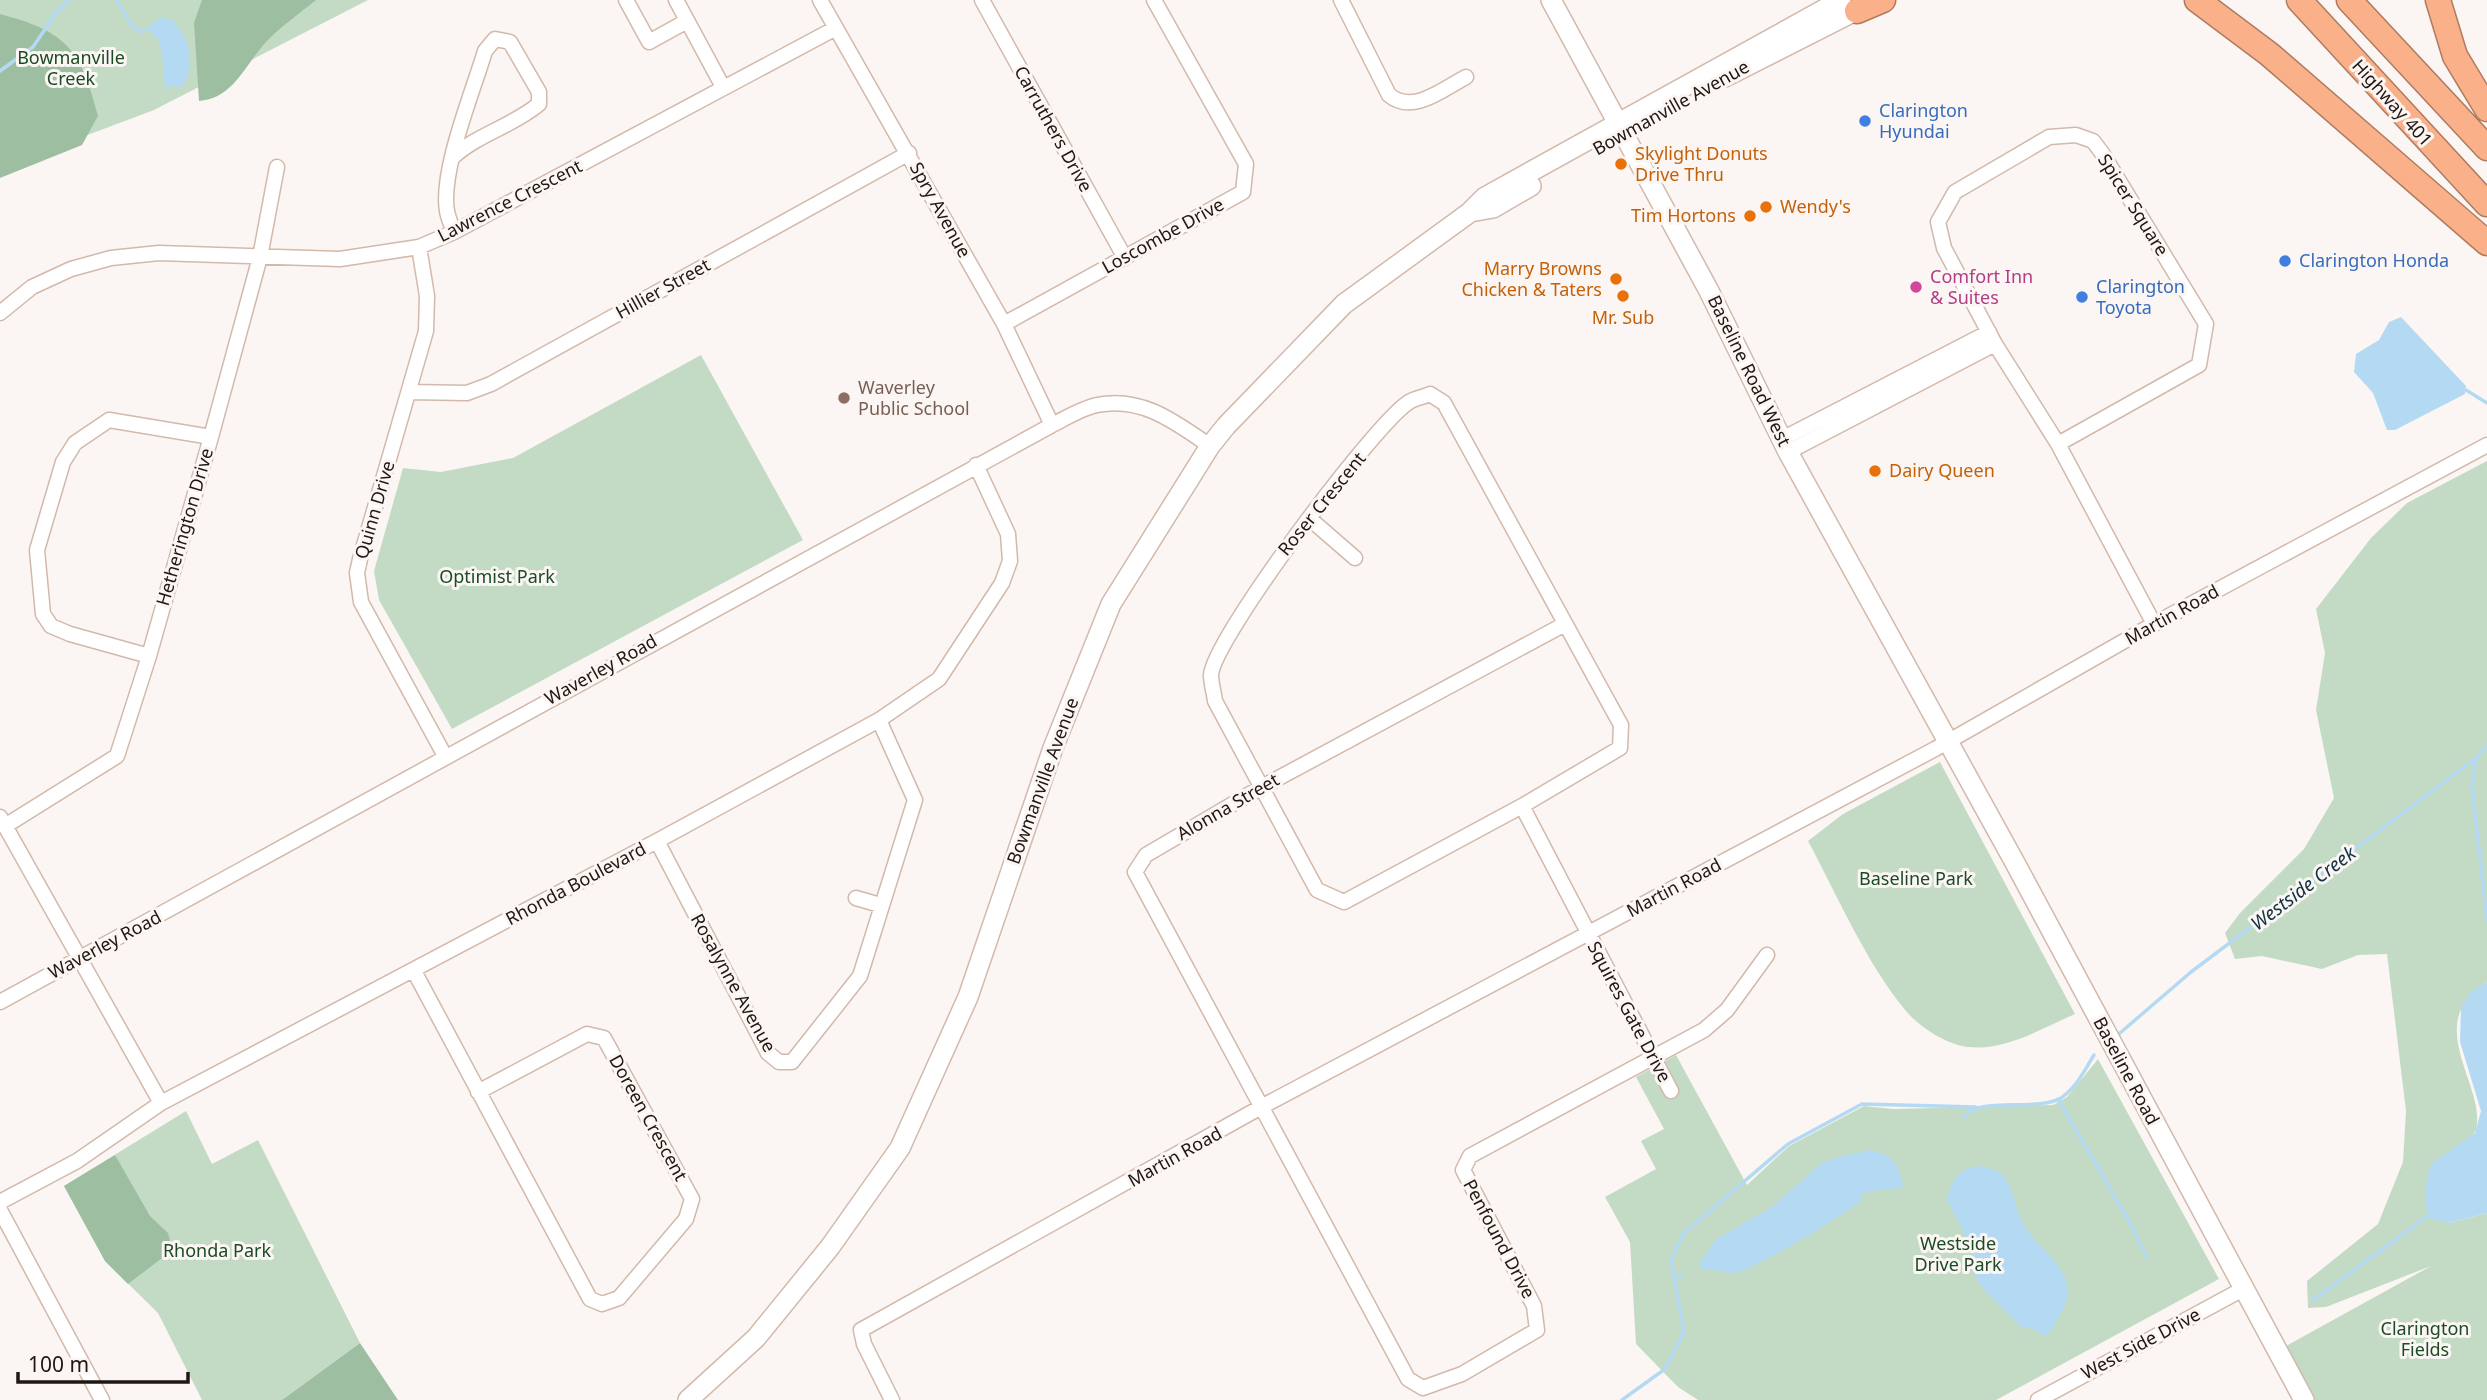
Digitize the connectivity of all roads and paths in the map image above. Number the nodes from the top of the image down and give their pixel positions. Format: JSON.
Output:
{"nodes":[{"id":1,"x":626,"y":0,"type":"edge"},
{"id":2,"x":676,"y":0,"type":"edge"},
{"id":3,"x":820,"y":0,"type":"edge"},
{"id":4,"x":982,"y":0,"type":"edge"},
{"id":5,"x":1154,"y":0,"type":"edge"},
{"id":6,"x":1340,"y":0,"type":"edge"},
{"id":7,"x":1551,"y":0,"type":"edge"},
{"id":8,"x":1883,"y":0,"type":"edge"},
{"id":9,"x":2197,"y":0,"type":"edge"},
{"id":10,"x":2299,"y":0,"type":"edge"},
{"id":11,"x":2349,"y":0,"type":"edge"},
{"id":12,"x":2438,"y":0,"type":"edge"},
{"id":13,"x":1857,"y":4,"type":"edge"},
{"id":14,"x":687,"y":21,"type":"junction"},
{"id":15,"x":836,"y":28,"type":"junction"},
{"id":16,"x":1466,"y":76,"type":"dead end"},
{"id":17,"x":723,"y":86,"type":"junction"},
{"id":18,"x":2487,"y":109,"type":"edge"},
{"id":19,"x":1620,"y":128,"type":"junction"},
{"id":20,"x":2487,"y":148,"type":"edge"},
{"id":21,"x":909,"y":153,"type":"junction"},
{"id":22,"x":453,"y":158,"type":"junction"},
{"id":23,"x":277,"y":167,"type":"dead end"},
{"id":24,"x":2487,"y":204,"type":"edge"},
{"id":25,"x":454,"y":232,"type":"junction"},
{"id":26,"x":2487,"y":243,"type":"edge"},
{"id":27,"x":419,"y":247,"type":"junction"},
{"id":28,"x":260,"y":257,"type":"junction"},
{"id":29,"x":1125,"y":258,"type":"junction"},
{"id":30,"x":0,"y":313,"type":"edge"},
{"id":31,"x":1004,"y":324,"type":"junction"},
{"id":32,"x":1992,"y":338,"type":"junction"},
{"id":33,"x":409,"y":392,"type":"junction"},
{"id":34,"x":1052,"y":425,"type":"junction"},
{"id":35,"x":211,"y":437,"type":"junction"},
{"id":36,"x":2058,"y":444,"type":"junction"},
{"id":37,"x":1785,"y":445,"type":"junction"},
{"id":38,"x":2487,"y":445,"type":"edge"},
{"id":39,"x":1210,"y":446,"type":"junction"},
{"id":40,"x":976,"y":465,"type":"junction"},
{"id":41,"x":1310,"y":519,"type":"junction"},
{"id":42,"x":1355,"y":558,"type":"dead end"},
{"id":43,"x":1565,"y":624,"type":"junction"},
{"id":44,"x":2154,"y":624,"type":"junction"},
{"id":45,"x":149,"y":656,"type":"junction"},
{"id":46,"x":879,"y":720,"type":"junction"},
{"id":47,"x":1948,"y":742,"type":"junction"},
{"id":48,"x":445,"y":756,"type":"junction"},
{"id":49,"x":1260,"y":788,"type":"junction"},
{"id":50,"x":1522,"y":806,"type":"junction"},
{"id":51,"x":3,"y":822,"type":"edge"},
{"id":52,"x":657,"y":841,"type":"junction"},
{"id":53,"x":856,"y":898,"type":"dead end"},
{"id":54,"x":880,"y":905,"type":"junction"},
{"id":55,"x":1587,"y":934,"type":"junction"},
{"id":56,"x":1767,"y":955,"type":"dead end"},
{"id":57,"x":78,"y":959,"type":"junction"},
{"id":58,"x":414,"y":971,"type":"junction"},
{"id":59,"x":0,"y":1002,"type":"edge"},
{"id":60,"x":1653,"y":1058,"type":"junction"},
{"id":61,"x":1671,"y":1091,"type":"dead end"},
{"id":62,"x":478,"y":1092,"type":"junction"},
{"id":63,"x":161,"y":1103,"type":"junction"},
{"id":64,"x":1263,"y":1106,"type":"junction"},
{"id":65,"x":0,"y":1202,"type":"edge"},
{"id":66,"x":0,"y":1210,"type":"edge"},
{"id":67,"x":2244,"y":1289,"type":"junction"},
{"id":68,"x":102,"y":1400,"type":"edge"},
{"id":69,"x":688,"y":1400,"type":"edge"},
{"id":70,"x":892,"y":1400,"type":"edge"},
{"id":71,"x":2038,"y":1400,"type":"edge"},
{"id":72,"x":2304,"y":1400,"type":"edge"}],
"edges":[{"from":1,"to":14,"type":"street"},
{"from":2,"to":14,"type":"street"},
{"from":3,"to":15,"type":"street","name":"Spry Avenue"},
{"from":4,"to":29,"type":"street","name":"Carruthers Drive"},
{"from":5,"to":29,"type":"street","name":"Loscombe Drive"},
{"from":6,"to":16,"type":"street"},
{"from":7,"to":19,"type":"main road","name":"Baseline Road West"},
{"from":8,"to":13,"type":"highway"},
{"from":9,"to":26,"type":"highway"},
{"from":10,"to":24,"type":"highway","name":"Highway 401"},
{"from":11,"to":20,"type":"highway"},
{"from":12,"to":18,"type":"highway"},
{"from":13,"to":19,"type":"main road","name":"Bowmanville Avenue"},
{"from":14,"to":17,"type":"street"},
{"from":15,"to":17,"type":"street","name":"Lawrence Crescent"},
{"from":15,"to":21,"type":"street","name":"Spry Avenue"},
{"from":17,"to":25,"type":"street","name":"Lawrence Crescent"},
{"from":19,"to":37,"type":"main road","name":"Baseline Road West"},
{"from":19,"to":39,"type":"main road","name":"Bowmanville Avenue"},
{"from":21,"to":31,"type":"street","name":"Spry Avenue"},
{"from":21,"to":33,"type":"street","name":"Hillier Street"},
{"from":22,"to":22,"type":"street"},
{"from":22,"to":25,"type":"street"},
{"from":23,"to":28,"type":"street","name":"Hetherington Drive"},
{"from":25,"to":27,"type":"street","name":"Lawrence Crescent"},
{"from":27,"to":28,"type":"street","name":"Lawrence Crescent"},
{"from":27,"to":33,"type":"street","name":"Quinn Drive"},
{"from":28,"to":30,"type":"street","name":"Lawrence Crescent"},
{"from":28,"to":35,"type":"street","name":"Hetherington Drive"},
{"from":29,"to":31,"type":"street","name":"Loscombe Drive"},
{"from":31,"to":34,"type":"street","name":"Spry Avenue"},
{"from":32,"to":36,"type":"street","name":"Spicer Square"},
{"from":32,"to":36,"type":"street","name":"Spicer Square"},
{"from":32,"to":37,"type":"street"},
{"from":33,"to":48,"type":"street","name":"Quinn Drive"},
{"from":34,"to":39,"type":"street","name":"Waverley Road"},
{"from":34,"to":40,"type":"street","name":"Waverley Road"},
{"from":35,"to":45,"type":"street","name":"Hetherington Drive"},
{"from":35,"to":45,"type":"street"},
{"from":36,"to":44,"type":"street","name":"Spicer Square"},
{"from":37,"to":47,"type":"main road","name":"Baseline Road West"},
{"from":38,"to":44,"type":"street","name":"Martin Road"},
{"from":39,"to":69,"type":"main road","name":"Bowmanville Avenue"},
{"from":40,"to":46,"type":"street","name":"Rhonda Boulevard"},
{"from":40,"to":48,"type":"street","name":"Waverley Road"},
{"from":41,"to":42,"type":"street"},
{"from":41,"to":43,"type":"street","name":"Roser Crescent"},
{"from":41,"to":49,"type":"street","name":"Roser Crescent"},
{"from":43,"to":49,"type":"street","name":"Alonna Street"},
{"from":43,"to":50,"type":"street","name":"Roser Crescent"},
{"from":44,"to":47,"type":"street","name":"Martin Road"},
{"from":45,"to":51,"type":"street","name":"Hetherington Drive"},
{"from":46,"to":52,"type":"street","name":"Rhonda Boulevard"},
{"from":46,"to":54,"type":"street","name":"Rosalynne Avenue"},
{"from":47,"to":55,"type":"street","name":"Martin Road"},
{"from":47,"to":67,"type":"main road","name":"Baseline Road"},
{"from":48,"to":57,"type":"street","name":"Waverley Road"},
{"from":49,"to":50,"type":"street","name":"Roser Crescent"},
{"from":49,"to":64,"type":"street","name":"Alonna Street"},
{"from":50,"to":55,"type":"street"},
{"from":51,"to":57,"type":"street"},
{"from":52,"to":54,"type":"street","name":"Rosalynne Avenue"},
{"from":52,"to":58,"type":"street","name":"Rhonda Boulevard"},
{"from":53,"to":54,"type":"street"},
{"from":55,"to":60,"type":"street","name":"Squires Gate Drive"},
{"from":55,"to":64,"type":"street","name":"Martin Road"},
{"from":56,"to":60,"type":"street"},
{"from":57,"to":59,"type":"street","name":"Waverley Road"},
{"from":57,"to":63,"type":"street"},
{"from":58,"to":62,"type":"street","name":"Doreen Crescent"},
{"from":58,"to":63,"type":"street","name":"Rhonda Boulevard"},
{"from":60,"to":61,"type":"street","name":"Squires Gate Drive"},
{"from":60,"to":64,"type":"street","name":"Penfound Drive"},
{"from":62,"to":62,"type":"street","name":"Doreen Crescent"},
{"from":63,"to":65,"type":"street","name":"Rhonda Boulevard"},
{"from":64,"to":70,"type":"street","name":"Martin Road"},
{"from":66,"to":68,"type":"street"},
{"from":67,"to":71,"type":"street","name":"West Side Drive"},
{"from":67,"to":72,"type":"main road","name":"Baseline Road"}]}
